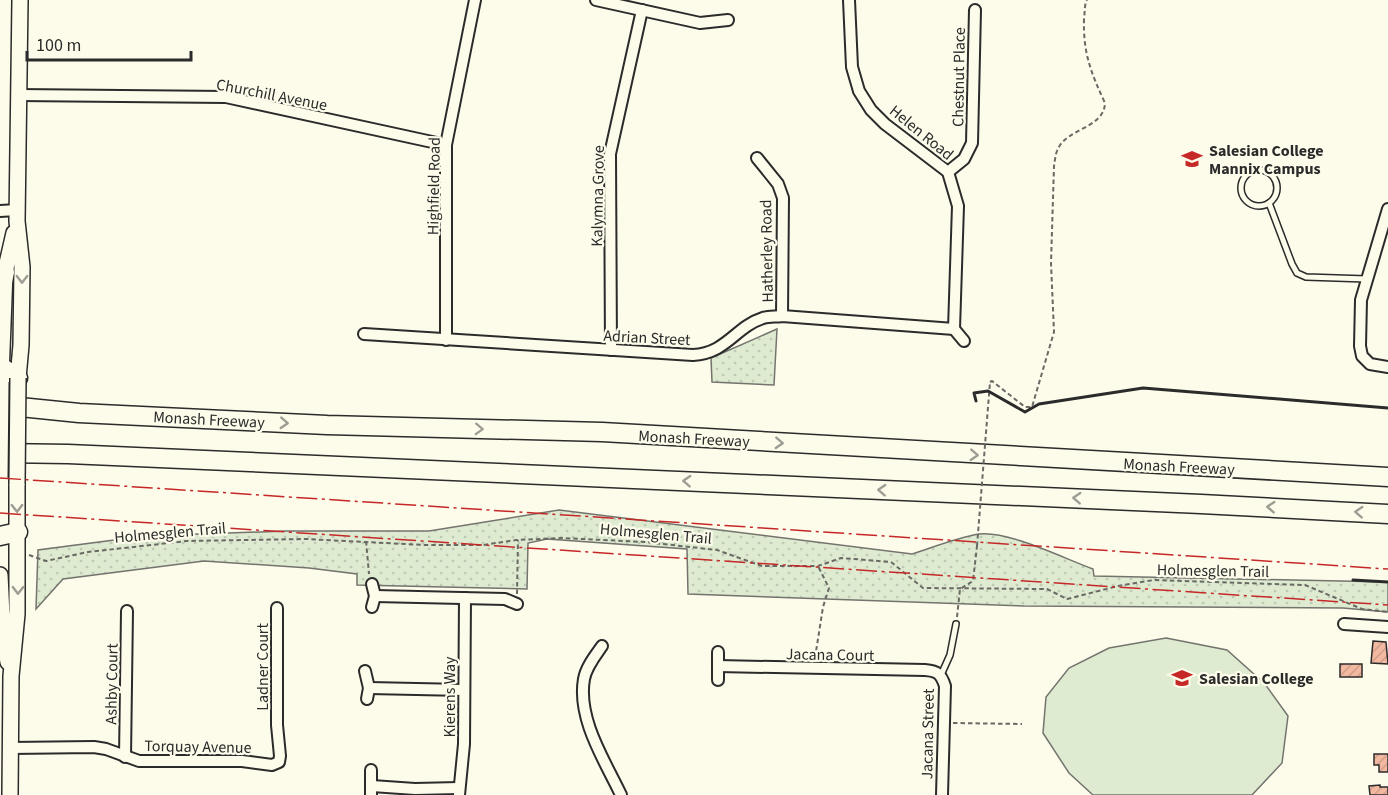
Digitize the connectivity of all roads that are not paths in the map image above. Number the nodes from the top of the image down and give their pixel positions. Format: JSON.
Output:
{"nodes":[{"id":1,"x":20,"y":0,"type":"edge"},
{"id":2,"x":475,"y":0,"type":"edge"},
{"id":3,"x":596,"y":0,"type":"edge"},
{"id":4,"x":849,"y":0,"type":"edge"},
{"id":5,"x":613,"y":2,"type":"edge"},
{"id":6,"x":642,"y":10,"type":"junction"},
{"id":7,"x":975,"y":10,"type":"dead end"},
{"id":8,"x":728,"y":20,"type":"dead end"},
{"id":9,"x":18,"y":95,"type":"junction"},
{"id":10,"x":446,"y":146,"type":"junction"},
{"id":11,"x":757,"y":158,"type":"dead end"},
{"id":12,"x":948,"y":171,"type":"junction"},
{"id":13,"x":1269,"y":203,"type":"junction"},
{"id":14,"x":1388,"y":209,"type":"edge"},
{"id":15,"x":0,"y":211,"type":"edge"},
{"id":16,"x":17,"y":216,"type":"junction"},
{"id":17,"x":5,"y":272,"type":"junction"},
{"id":18,"x":1367,"y":279,"type":"junction"},
{"id":19,"x":0,"y":296,"type":"edge"},
{"id":20,"x":782,"y":316,"type":"junction"},
{"id":21,"x":954,"y":329,"type":"junction"},
{"id":22,"x":364,"y":334,"type":"dead end"},
{"id":23,"x":446,"y":340,"type":"junction"},
{"id":24,"x":964,"y":341,"type":"dead end"},
{"id":25,"x":611,"y":350,"type":"junction"},
{"id":26,"x":1388,"y":367,"type":"edge"},
{"id":27,"x":5,"y":372,"type":"edge"},
{"id":28,"x":0,"y":405,"type":"edge"},
{"id":29,"x":0,"y":453,"type":"edge"},
{"id":30,"x":1388,"y":477,"type":"edge"},
{"id":31,"x":0,"y":478,"type":"edge"},
{"id":32,"x":1388,"y":514,"type":"edge"},
{"id":33,"x":12,"y":538,"type":"edge"},
{"id":34,"x":0,"y":575,"type":"edge"},
{"id":35,"x":372,"y":584,"type":"road end"},
{"id":36,"x":375,"y":596,"type":"junction"},
{"id":37,"x":465,"y":598,"type":"junction"},
{"id":38,"x":517,"y":604,"type":"road end"},
{"id":39,"x":372,"y":607,"type":"dead end"},
{"id":40,"x":277,"y":608,"type":"dead end"},
{"id":41,"x":127,"y":611,"type":"dead end"},
{"id":42,"x":1,"y":616,"type":"edge"},
{"id":43,"x":956,"y":624,"type":"road end"},
{"id":44,"x":1344,"y":624,"type":"dead end"},
{"id":45,"x":1388,"y":627,"type":"edge"},
{"id":46,"x":602,"y":646,"type":"dead end"},
{"id":47,"x":718,"y":652,"type":"dead end"},
{"id":48,"x":718,"y":666,"type":"junction"},
{"id":49,"x":365,"y":671,"type":"dead end"},
{"id":50,"x":941,"y":675,"type":"junction"},
{"id":51,"x":11,"y":676,"type":"junction"},
{"id":52,"x":718,"y":680,"type":"dead end"},
{"id":53,"x":464,"y":690,"type":"junction"},
{"id":54,"x":10,"y":748,"type":"junction"},
{"id":55,"x":125,"y":757,"type":"junction"},
{"id":56,"x":279,"y":762,"type":"joint"},
{"id":57,"x":371,"y":770,"type":"dead end"},
{"id":58,"x":5,"y":779,"type":"edge"},
{"id":59,"x":371,"y":791,"type":"edge"},
{"id":60,"x":459,"y":792,"type":"edge"},
{"id":61,"x":10,"y":795,"type":"edge"},
{"id":62,"x":621,"y":795,"type":"edge"},
{"id":63,"x":942,"y":795,"type":"edge"}],
"edges":[{"from":1,"to":9,"type":"main road"},
{"from":2,"to":10,"type":"street","name":"Highfield Road"},
{"from":3,"to":5,"type":"street"},
{"from":4,"to":12,"type":"street","name":"Helen Road"},
{"from":5,"to":6,"type":"street"},
{"from":6,"to":8,"type":"street"},
{"from":6,"to":25,"type":"street","name":"Kalymna Grove"},
{"from":7,"to":12,"type":"street","name":"Chestnut Place"},
{"from":9,"to":10,"type":"street","name":"Churchill Avenue"},
{"from":9,"to":16,"type":"main road"},
{"from":10,"to":23,"type":"street","name":"Highfield Road"},
{"from":11,"to":20,"type":"street","name":"Hatherley Road"},
{"from":12,"to":21,"type":"street","name":"Helen Road"},
{"from":13,"to":13,"type":"lane"},
{"from":13,"to":18,"type":"lane"},
{"from":14,"to":18,"type":"street"},
{"from":15,"to":16,"type":"street"},
{"from":16,"to":17,"type":"main road"},
{"from":16,"to":27,"type":"main road","one_way":true},
{"from":17,"to":19,"type":"highway"},
{"from":17,"to":27,"type":"main road"},
{"from":18,"to":26,"type":"street"},
{"from":20,"to":21,"type":"street","name":"Adrian Street"},
{"from":20,"to":25,"type":"street","name":"Adrian Street"},
{"from":21,"to":24,"type":"street"},
{"from":22,"to":23,"type":"street","name":"Adrian Street"},
{"from":23,"to":25,"type":"street","name":"Adrian Street"},
{"from":27,"to":31,"type":"main road","bridge":true},
{"from":27,"to":33,"type":"main road","one_way":true,"bridge":true},
{"from":28,"to":30,"type":"highway","name":"Monash Freeway","one_way":true},
{"from":32,"to":29,"type":"highway","one_way":true},
{"from":33,"to":51,"type":"main road","one_way":true},
{"from":34,"to":42,"type":"main road"},
{"from":35,"to":36,"type":"street"},
{"from":36,"to":37,"type":"street"},
{"from":36,"to":39,"type":"street"},
{"from":37,"to":38,"type":"street"},
{"from":37,"to":53,"type":"street","name":"Kierens Way"},
{"from":40,"to":56,"type":"street","name":"Ladner Court"},
{"from":41,"to":55,"type":"street","name":"Ashby Court"},
{"from":42,"to":51,"type":"main road"},
{"from":43,"to":50,"type":"lane"},
{"from":44,"to":45,"type":"street"},
{"from":46,"to":62,"type":"street"},
{"from":47,"to":48,"type":"street"},
{"from":48,"to":50,"type":"street","name":"Jacana Court"},
{"from":48,"to":52,"type":"street"},
{"from":49,"to":53,"type":"street"},
{"from":50,"to":63,"type":"street","name":"Jacana Street"},
{"from":51,"to":54,"type":"main road"},
{"from":53,"to":60,"type":"street","name":"Kierens Way"},
{"from":54,"to":55,"type":"street","name":"Torquay Avenue"},
{"from":54,"to":58,"type":"main road"},
{"from":55,"to":56,"type":"street","name":"Torquay Avenue"},
{"from":57,"to":59,"type":"street"},
{"from":58,"to":61,"type":"main road"},
{"from":59,"to":60,"type":"street"}]}
